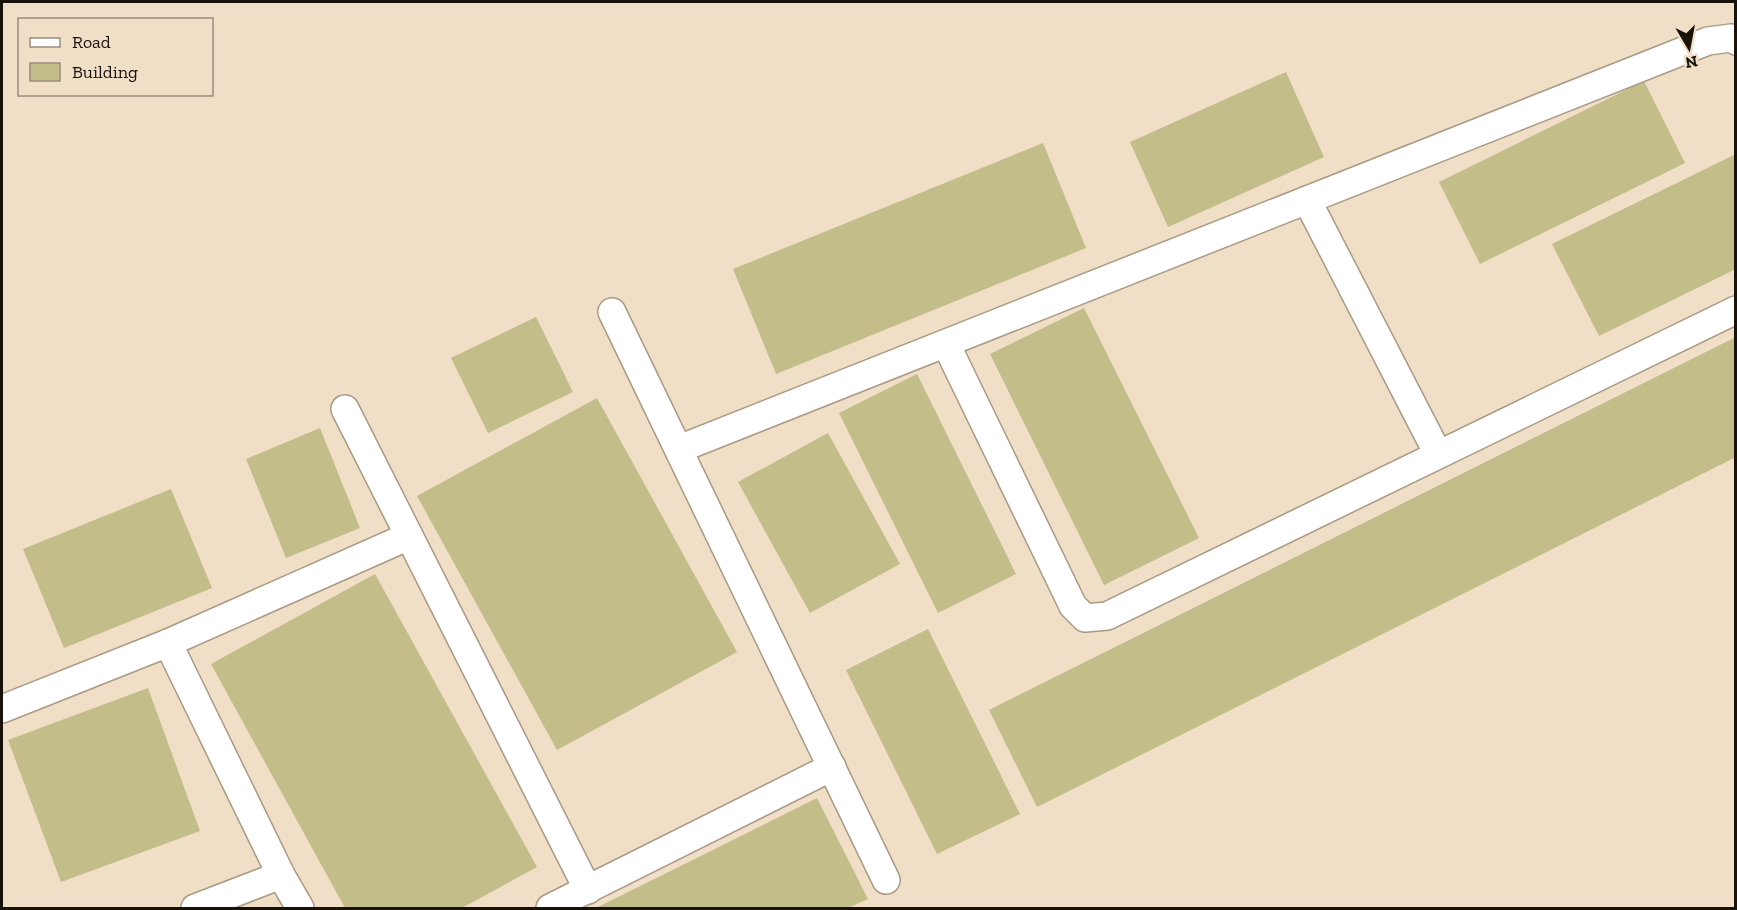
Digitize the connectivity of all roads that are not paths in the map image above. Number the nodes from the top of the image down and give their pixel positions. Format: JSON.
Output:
{"nodes":[{"id":1,"x":1736,"y":41,"type":"edge"},
{"id":2,"x":1307,"y":200,"type":"junction"},
{"id":3,"x":1736,"y":309,"type":"edge"},
{"id":4,"x":612,"y":312,"type":"dead end"},
{"id":5,"x":945,"y":344,"type":"junction"},
{"id":6,"x":345,"y":409,"type":"dead end"},
{"id":7,"x":679,"y":449,"type":"junction"},
{"id":8,"x":1438,"y":454,"type":"junction"},
{"id":9,"x":410,"y":536,"type":"junction"},
{"id":10,"x":168,"y":643,"type":"junction"},
{"id":11,"x":2,"y":709,"type":"edge"},
{"id":12,"x":832,"y":767,"type":"junction"},
{"id":13,"x":281,"y":875,"type":"junction"},
{"id":14,"x":886,"y":880,"type":"dead end"},
{"id":15,"x":588,"y":890,"type":"junction"},
{"id":16,"x":195,"y":909,"type":"edge"},
{"id":17,"x":300,"y":909,"type":"edge"},
{"id":18,"x":550,"y":909,"type":"edge"}],
"edges":[{"from":1,"to":2,"type":"street"},
{"from":2,"to":5,"type":"street"},
{"from":2,"to":8,"type":"street"},
{"from":3,"to":8,"type":"street"},
{"from":4,"to":7,"type":"street"},
{"from":5,"to":7,"type":"street"},
{"from":5,"to":8,"type":"street"},
{"from":6,"to":9,"type":"street"},
{"from":7,"to":12,"type":"street"},
{"from":9,"to":10,"type":"street"},
{"from":9,"to":15,"type":"street"},
{"from":10,"to":11,"type":"street"},
{"from":10,"to":13,"type":"street"},
{"from":12,"to":14,"type":"street"},
{"from":12,"to":15,"type":"street"},
{"from":13,"to":16,"type":"street"},
{"from":13,"to":17,"type":"street"},
{"from":15,"to":18,"type":"street"}]}
